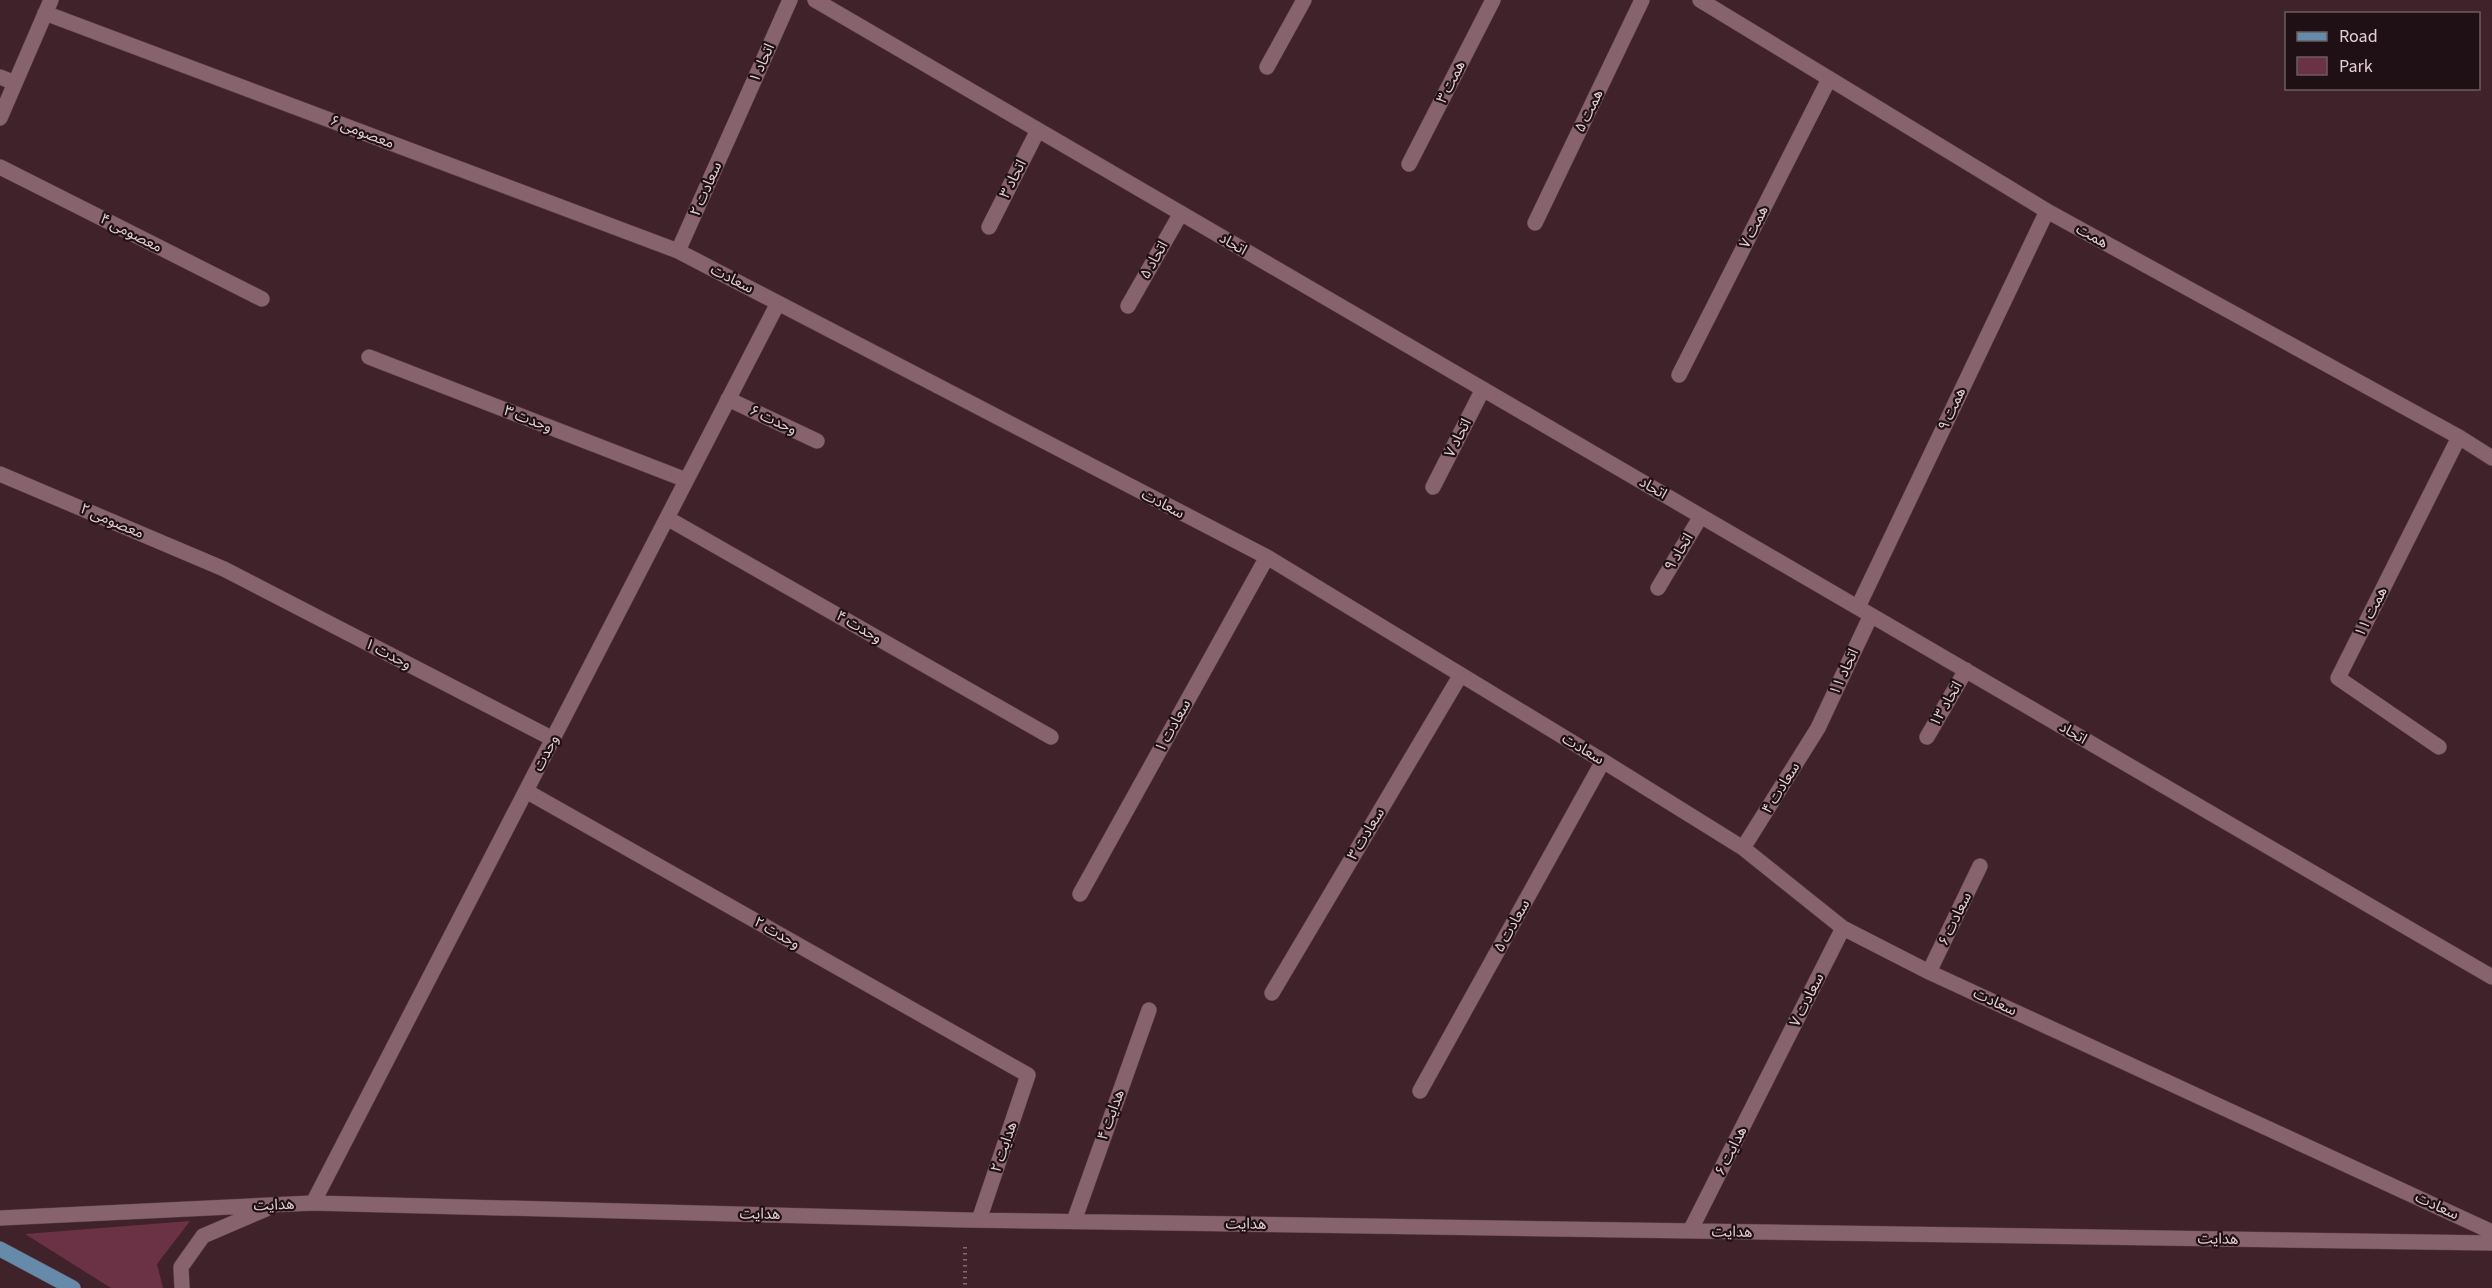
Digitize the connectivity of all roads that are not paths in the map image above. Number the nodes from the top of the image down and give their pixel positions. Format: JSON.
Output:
{"nodes":[{"id":1,"x":790,"y":0,"type":"edge"},
{"id":2,"x":815,"y":0,"type":"edge"},
{"id":3,"x":1304,"y":0,"type":"edge"},
{"id":4,"x":1494,"y":0,"type":"edge"},
{"id":5,"x":1642,"y":0,"type":"edge"},
{"id":6,"x":1700,"y":0,"type":"edge"},
{"id":7,"x":48,"y":6,"type":"edge"},
{"id":8,"x":1267,"y":67,"type":"dead end"},
{"id":9,"x":0,"y":77,"type":"edge"},
{"id":10,"x":1829,"y":78,"type":"junction"},
{"id":11,"x":15,"y":83,"type":"junction"},
{"id":12,"x":0,"y":118,"type":"edge"},
{"id":13,"x":734,"y":127,"type":"joint"},
{"id":14,"x":1038,"y":130,"type":"junction"},
{"id":15,"x":1409,"y":164,"type":"dead end"},
{"id":16,"x":0,"y":166,"type":"edge"},
{"id":17,"x":2046,"y":211,"type":"junction"},
{"id":18,"x":1181,"y":213,"type":"junction"},
{"id":19,"x":1535,"y":223,"type":"dead end"},
{"id":20,"x":989,"y":227,"type":"dead end"},
{"id":21,"x":678,"y":251,"type":"junction"},
{"id":22,"x":262,"y":299,"type":"dead end"},
{"id":23,"x":778,"y":303,"type":"junction"},
{"id":24,"x":1128,"y":306,"type":"dead end"},
{"id":25,"x":369,"y":357,"type":"dead end"},
{"id":26,"x":1679,"y":375,"type":"dead end"},
{"id":27,"x":1482,"y":389,"type":"junction"},
{"id":28,"x":728,"y":399,"type":"junction"},
{"id":29,"x":2459,"y":437,"type":"junction"},
{"id":30,"x":817,"y":441,"type":"dead end"},
{"id":31,"x":2492,"y":458,"type":"edge"},
{"id":32,"x":0,"y":474,"type":"edge"},
{"id":33,"x":687,"y":480,"type":"junction"},
{"id":34,"x":1433,"y":487,"type":"dead end"},
{"id":35,"x":1701,"y":516,"type":"junction"},
{"id":36,"x":667,"y":518,"type":"junction"},
{"id":37,"x":1266,"y":557,"type":"junction"},
{"id":38,"x":224,"y":569,"type":"joint"},
{"id":39,"x":1658,"y":588,"type":"dead end"},
{"id":40,"x":1864,"y":611,"type":"junction"},
{"id":41,"x":1966,"y":670,"type":"junction"},
{"id":42,"x":1460,"y":676,"type":"junction"},
{"id":43,"x":1818,"y":728,"type":"joint"},
{"id":44,"x":1051,"y":737,"type":"dead end"},
{"id":45,"x":1927,"y":737,"type":"dead end"},
{"id":46,"x":553,"y":739,"type":"junction"},
{"id":47,"x":2439,"y":747,"type":"dead end"},
{"id":48,"x":1604,"y":761,"type":"junction"},
{"id":49,"x":526,"y":791,"type":"junction"},
{"id":50,"x":1743,"y":848,"type":"junction"},
{"id":51,"x":1980,"y":866,"type":"dead end"},
{"id":52,"x":1080,"y":894,"type":"dead end"},
{"id":53,"x":1843,"y":928,"type":"junction"},
{"id":54,"x":1929,"y":972,"type":"junction"},
{"id":55,"x":2492,"y":976,"type":"edge"},
{"id":56,"x":1272,"y":993,"type":"dead end"},
{"id":57,"x":1149,"y":1010,"type":"dead end"},
{"id":58,"x":1771,"y":1071,"type":"joint"},
{"id":59,"x":1028,"y":1075,"type":"joint"},
{"id":60,"x":1420,"y":1091,"type":"dead end"},
{"id":61,"x":313,"y":1203,"type":"junction"},
{"id":62,"x":277,"y":1204,"type":"junction"},
{"id":63,"x":0,"y":1218,"type":"edge"},
{"id":64,"x":979,"y":1220,"type":"junction"},
{"id":65,"x":1074,"y":1221,"type":"junction"},
{"id":66,"x":1690,"y":1231,"type":"junction"},
{"id":67,"x":2492,"y":1232,"type":"edge"},
{"id":68,"x":2492,"y":1243,"type":"edge"},
{"id":69,"x":0,"y":1249,"type":"edge"},
{"id":70,"x":73,"y":1288,"type":"edge"},
{"id":71,"x":182,"y":1288,"type":"edge"}],
"edges":[{"from":1,"to":13,"type":"street","name":"اتحاد ۱"},
{"from":2,"to":14,"type":"street","name":"اتحاد"},
{"from":3,"to":8,"type":"street"},
{"from":4,"to":15,"type":"street","name":"همت ۳"},
{"from":5,"to":19,"type":"street","name":"همت ۵"},
{"from":6,"to":10,"type":"street","name":"همت"},
{"from":7,"to":11,"type":"street"},
{"from":7,"to":21,"type":"street","name":"معصومی ۶"},
{"from":9,"to":11,"type":"street"},
{"from":10,"to":17,"type":"street","name":"همت"},
{"from":10,"to":26,"type":"street","name":"همت ۷"},
{"from":11,"to":12,"type":"street"},
{"from":13,"to":21,"type":"street","name":"سعادت ۲"},
{"from":14,"to":18,"type":"street","name":"اتحاد"},
{"from":14,"to":20,"type":"street","name":"اتحاد ۳"},
{"from":16,"to":22,"type":"street","name":"معصومی ۴"},
{"from":17,"to":29,"type":"street","name":"همت"},
{"from":17,"to":40,"type":"street","name":"همت ۹"},
{"from":18,"to":24,"type":"street","name":"اتحاد ۵"},
{"from":18,"to":27,"type":"street","name":"اتحاد"},
{"from":21,"to":23,"type":"street","name":"سعادت"},
{"from":23,"to":28,"type":"street","name":"وحدت"},
{"from":23,"to":37,"type":"street","name":"سعادت"},
{"from":25,"to":33,"type":"street","name":"وحدت ۳"},
{"from":27,"to":34,"type":"street","name":"اتحاد ۷"},
{"from":27,"to":35,"type":"street","name":"اتحاد"},
{"from":28,"to":30,"type":"street","name":"وحدت ۶"},
{"from":28,"to":33,"type":"street","name":"وحدت"},
{"from":29,"to":31,"type":"street","name":"همت"},
{"from":29,"to":47,"type":"street","name":"همت ۱۱"},
{"from":32,"to":38,"type":"street","name":"معصومی ۲"},
{"from":33,"to":36,"type":"street","name":"وحدت"},
{"from":35,"to":39,"type":"street","name":"اتحاد ۹"},
{"from":35,"to":40,"type":"street","name":"اتحاد"},
{"from":36,"to":44,"type":"street","name":"وحدت ۴"},
{"from":36,"to":46,"type":"street","name":"وحدت"},
{"from":37,"to":42,"type":"street","name":"سعادت"},
{"from":37,"to":52,"type":"street","name":"سعادت ۱"},
{"from":38,"to":46,"type":"street","name":"وحدت ۱"},
{"from":40,"to":41,"type":"street","name":"اتحاد"},
{"from":40,"to":43,"type":"street","name":"اتحاد ۱۱"},
{"from":41,"to":45,"type":"street","name":"اتحاد ۱۳"},
{"from":41,"to":55,"type":"street","name":"اتحاد"},
{"from":42,"to":48,"type":"street","name":"سعادت"},
{"from":42,"to":56,"type":"street","name":"سعادت ۳"},
{"from":43,"to":50,"type":"street","name":"سعادت ۴"},
{"from":46,"to":49,"type":"street","name":"وحدت"},
{"from":48,"to":50,"type":"street","name":"سعادت"},
{"from":48,"to":60,"type":"street","name":"سعادت ۵"},
{"from":49,"to":59,"type":"street","name":"وحدت ۲"},
{"from":49,"to":61,"type":"street","name":"وحدت"},
{"from":50,"to":53,"type":"street","name":"سعادت"},
{"from":51,"to":54,"type":"street","name":"سعادت ۶"},
{"from":53,"to":54,"type":"street","name":"سعادت"},
{"from":53,"to":58,"type":"street","name":"سعادت ۷"},
{"from":54,"to":67,"type":"street","name":"سعادت"},
{"from":57,"to":65,"type":"street","name":"هدایت ۴"},
{"from":58,"to":66,"type":"street","name":"هدایت ۶"},
{"from":59,"to":64,"type":"street","name":"هدایت ۲"},
{"from":61,"to":62,"type":"street","name":"هدایت"},
{"from":61,"to":64,"type":"street","name":"هدایت"},
{"from":62,"to":63,"type":"street","name":"هدایت"},
{"from":62,"to":71,"type":"street"},
{"from":64,"to":65,"type":"street","name":"هدایت"},
{"from":65,"to":66,"type":"street","name":"هدایت"},
{"from":66,"to":68,"type":"street","name":"هدایت"},
{"from":69,"to":70,"type":"main road"}]}
